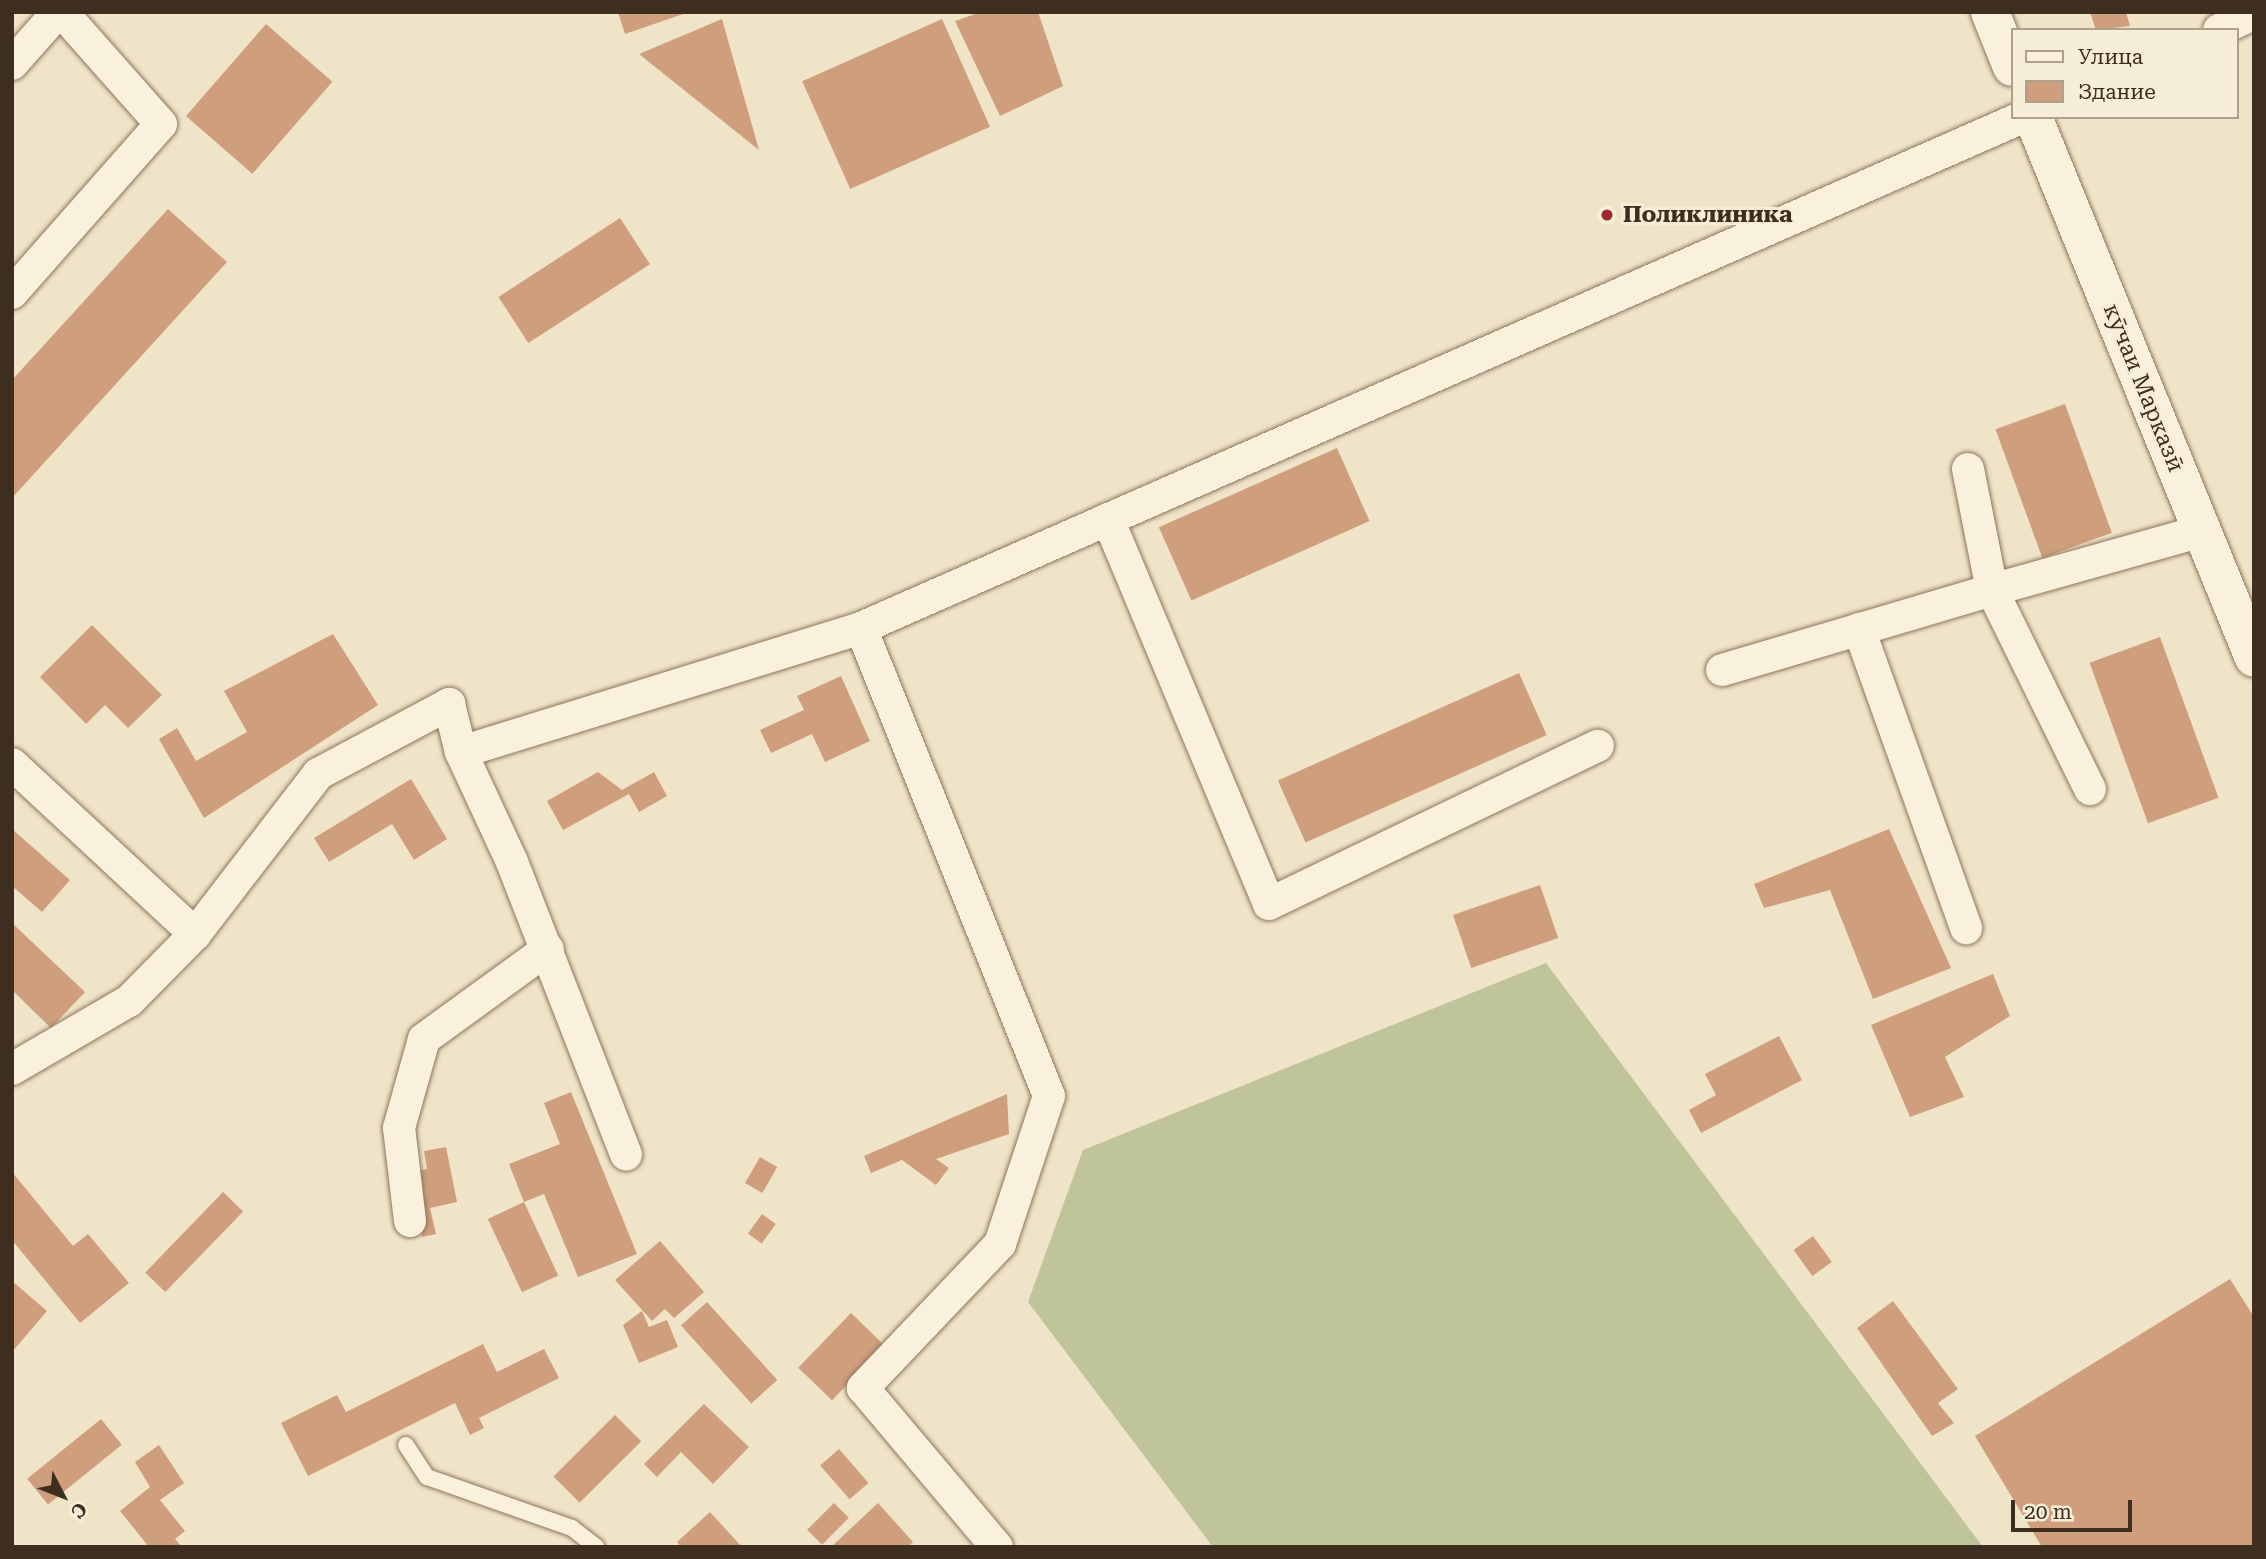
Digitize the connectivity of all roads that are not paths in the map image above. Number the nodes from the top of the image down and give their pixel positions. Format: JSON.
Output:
{"nodes":[{"id":1,"x":60,"y":12,"type":"edge"},
{"id":2,"x":1990,"y":12,"type":"edge"},
{"id":3,"x":2254,"y":14,"type":"edge"},
{"id":4,"x":2223,"y":28,"type":"edge"},
{"id":5,"x":2010,"y":62,"type":"edge"},
{"id":6,"x":12,"y":64,"type":"edge"},
{"id":7,"x":2018,"y":119,"type":"edge"},
{"id":8,"x":2034,"y":119,"type":"edge"},
{"id":9,"x":12,"y":293,"type":"edge"},
{"id":10,"x":1968,"y":469,"type":"dead end"},
{"id":11,"x":1108,"y":519,"type":"junction"},
{"id":12,"x":2202,"y":531,"type":"junction"},
{"id":13,"x":1992,"y":590,"type":"junction"},
{"id":14,"x":861,"y":628,"type":"junction"},
{"id":15,"x":1859,"y":629,"type":"junction"},
{"id":16,"x":2254,"y":658,"type":"edge"},
{"id":17,"x":1722,"y":670,"type":"dead end"},
{"id":18,"x":1598,"y":746,"type":"dead end"},
{"id":19,"x":461,"y":752,"type":"junction"},
{"id":20,"x":12,"y":764,"type":"edge"},
{"id":21,"x":2090,"y":789,"type":"dead end"},
{"id":22,"x":1966,"y":928,"type":"dead end"},
{"id":23,"x":195,"y":934,"type":"junction"},
{"id":24,"x":548,"y":948,"type":"junction"},
{"id":25,"x":12,"y":1069,"type":"edge"},
{"id":26,"x":625,"y":1156,"type":"dead end"},
{"id":27,"x":410,"y":1221,"type":"dead end"},
{"id":28,"x":405,"y":1445,"type":"dead end"},
{"id":29,"x":596,"y":1547,"type":"edge"},
{"id":30,"x":997,"y":1547,"type":"edge"}],
"edges":[{"from":1,"to":6,"type":"street"},
{"from":1,"to":9,"type":"street"},
{"from":2,"to":5,"type":"main road"},
{"from":3,"to":4,"type":"street"},
{"from":7,"to":11,"type":"street"},
{"from":8,"to":12,"type":"main road","name":"кӯчаи Марказӣ"},
{"from":10,"to":13,"type":"street"},
{"from":11,"to":14,"type":"street"},
{"from":11,"to":18,"type":"street"},
{"from":12,"to":13,"type":"street"},
{"from":12,"to":16,"type":"main road","name":"кӯчаи Марказӣ"},
{"from":13,"to":15,"type":"street"},
{"from":13,"to":21,"type":"street"},
{"from":14,"to":19,"type":"street"},
{"from":14,"to":30,"type":"street"},
{"from":15,"to":17,"type":"street"},
{"from":15,"to":22,"type":"street"},
{"from":19,"to":23,"type":"street"},
{"from":19,"to":24,"type":"street"},
{"from":20,"to":23,"type":"street"},
{"from":23,"to":25,"type":"street"},
{"from":24,"to":26,"type":"street"},
{"from":24,"to":27,"type":"street"},
{"from":28,"to":29,"type":"lane"}]}
